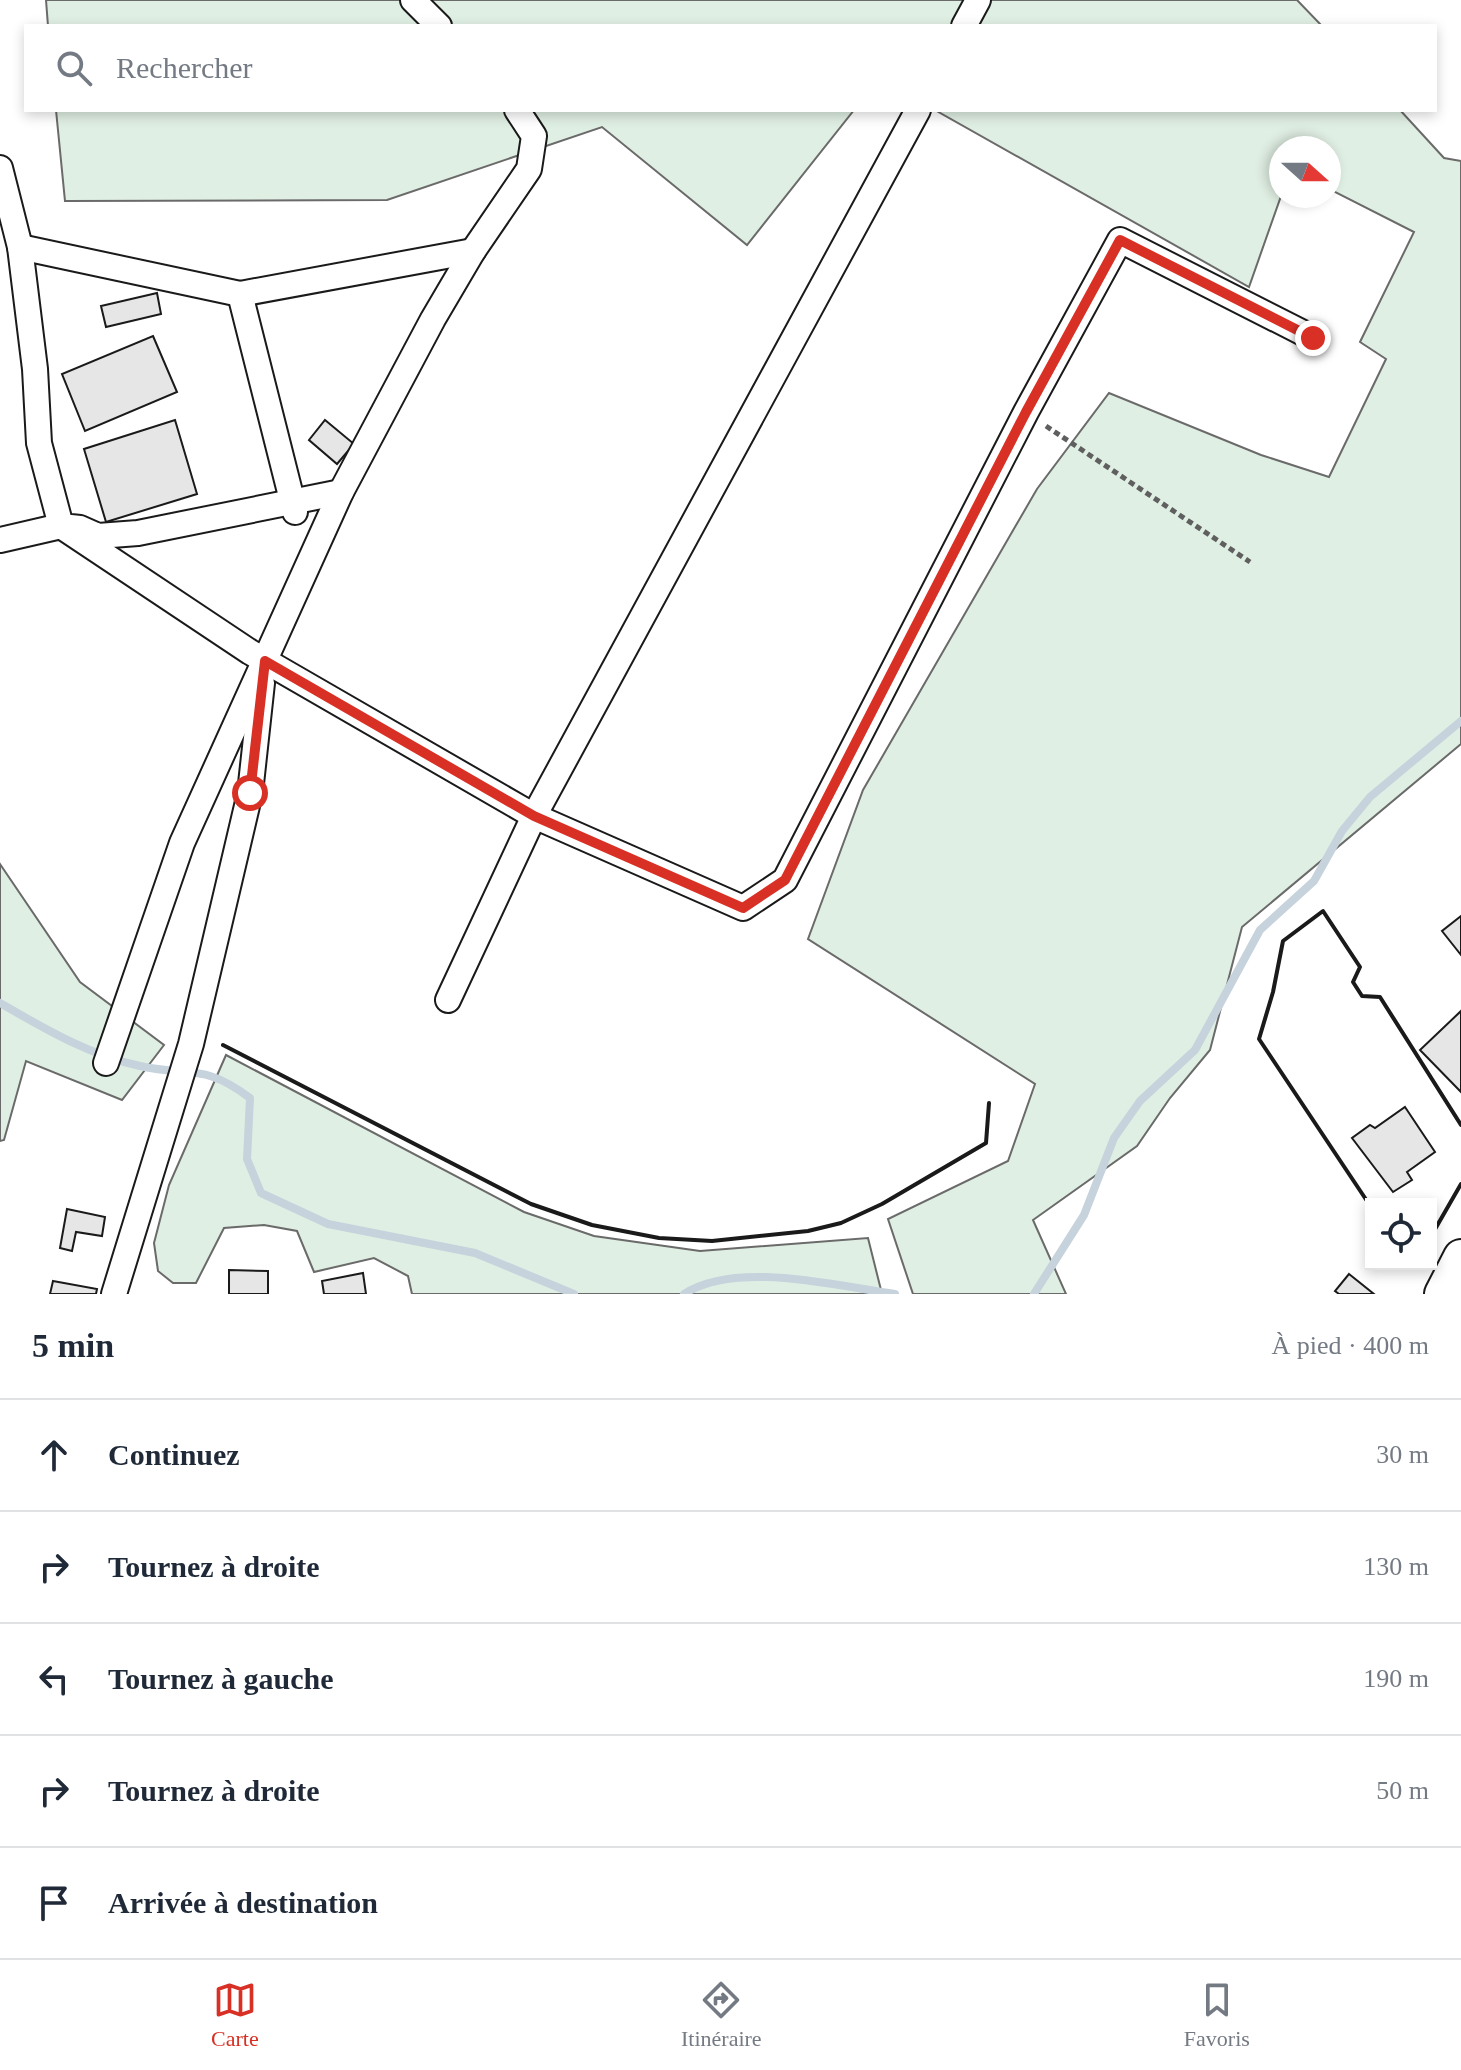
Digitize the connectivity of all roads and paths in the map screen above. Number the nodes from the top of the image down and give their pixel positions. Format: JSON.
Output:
{"nodes":[{"id":1,"x":413,"y":0,"type":"edge"},
{"id":2,"x":978,"y":0,"type":"edge"},
{"id":3,"x":437,"y":24,"type":"edge"},
{"id":4,"x":965,"y":24,"type":"edge"},
{"id":5,"x":518,"y":112,"type":"edge"},
{"id":6,"x":917,"y":112,"type":"edge"},
{"id":7,"x":0,"y":168,"type":"edge"},
{"id":8,"x":20,"y":247,"type":"junction"},
{"id":9,"x":473,"y":251,"type":"junction"},
{"id":10,"x":240,"y":294,"type":"junction"},
{"id":11,"x":1313,"y":338,"type":"dead end"},
{"id":12,"x":1026,"y":412,"type":"junction"},
{"id":13,"x":341,"y":492,"type":"junction"},
{"id":14,"x":294,"y":507,"type":"junction"},
{"id":15,"x":61,"y":526,"type":"junction"},
{"id":16,"x":0,"y":540,"type":"edge"},
{"id":17,"x":1250,"y":562,"type":"dead end"},
{"id":18,"x":265,"y":661,"type":"junction"},
{"id":19,"x":534,"y":816,"type":"junction"},
{"id":20,"x":448,"y":1000,"type":"dead end"},
{"id":21,"x":106,"y":1063,"type":"dead end"},
{"id":22,"x":1461,"y":1257,"type":"edge"},
{"id":23,"x":114,"y":1294,"type":"edge"},
{"id":24,"x":1442,"y":1294,"type":"edge"}],
"edges":[{"from":1,"to":3,"type":"street"},
{"from":2,"to":4,"type":"street"},
{"from":5,"to":9,"type":"street"},
{"from":6,"to":19,"type":"street"},
{"from":7,"to":8,"type":"street"},
{"from":8,"to":10,"type":"street"},
{"from":8,"to":15,"type":"street"},
{"from":9,"to":10,"type":"street"},
{"from":9,"to":13,"type":"street"},
{"from":10,"to":14,"type":"street"},
{"from":11,"to":12,"type":"street"},
{"from":12,"to":17,"type":"path"},
{"from":12,"to":19,"type":"street"},
{"from":13,"to":14,"type":"street"},
{"from":13,"to":18,"type":"street"},
{"from":14,"to":15,"type":"street"},
{"from":15,"to":16,"type":"street"},
{"from":15,"to":18,"type":"street"},
{"from":18,"to":19,"type":"street"},
{"from":18,"to":21,"type":"street"},
{"from":18,"to":23,"type":"street"},
{"from":19,"to":20,"type":"street"},
{"from":22,"to":24,"type":"street"}]}
